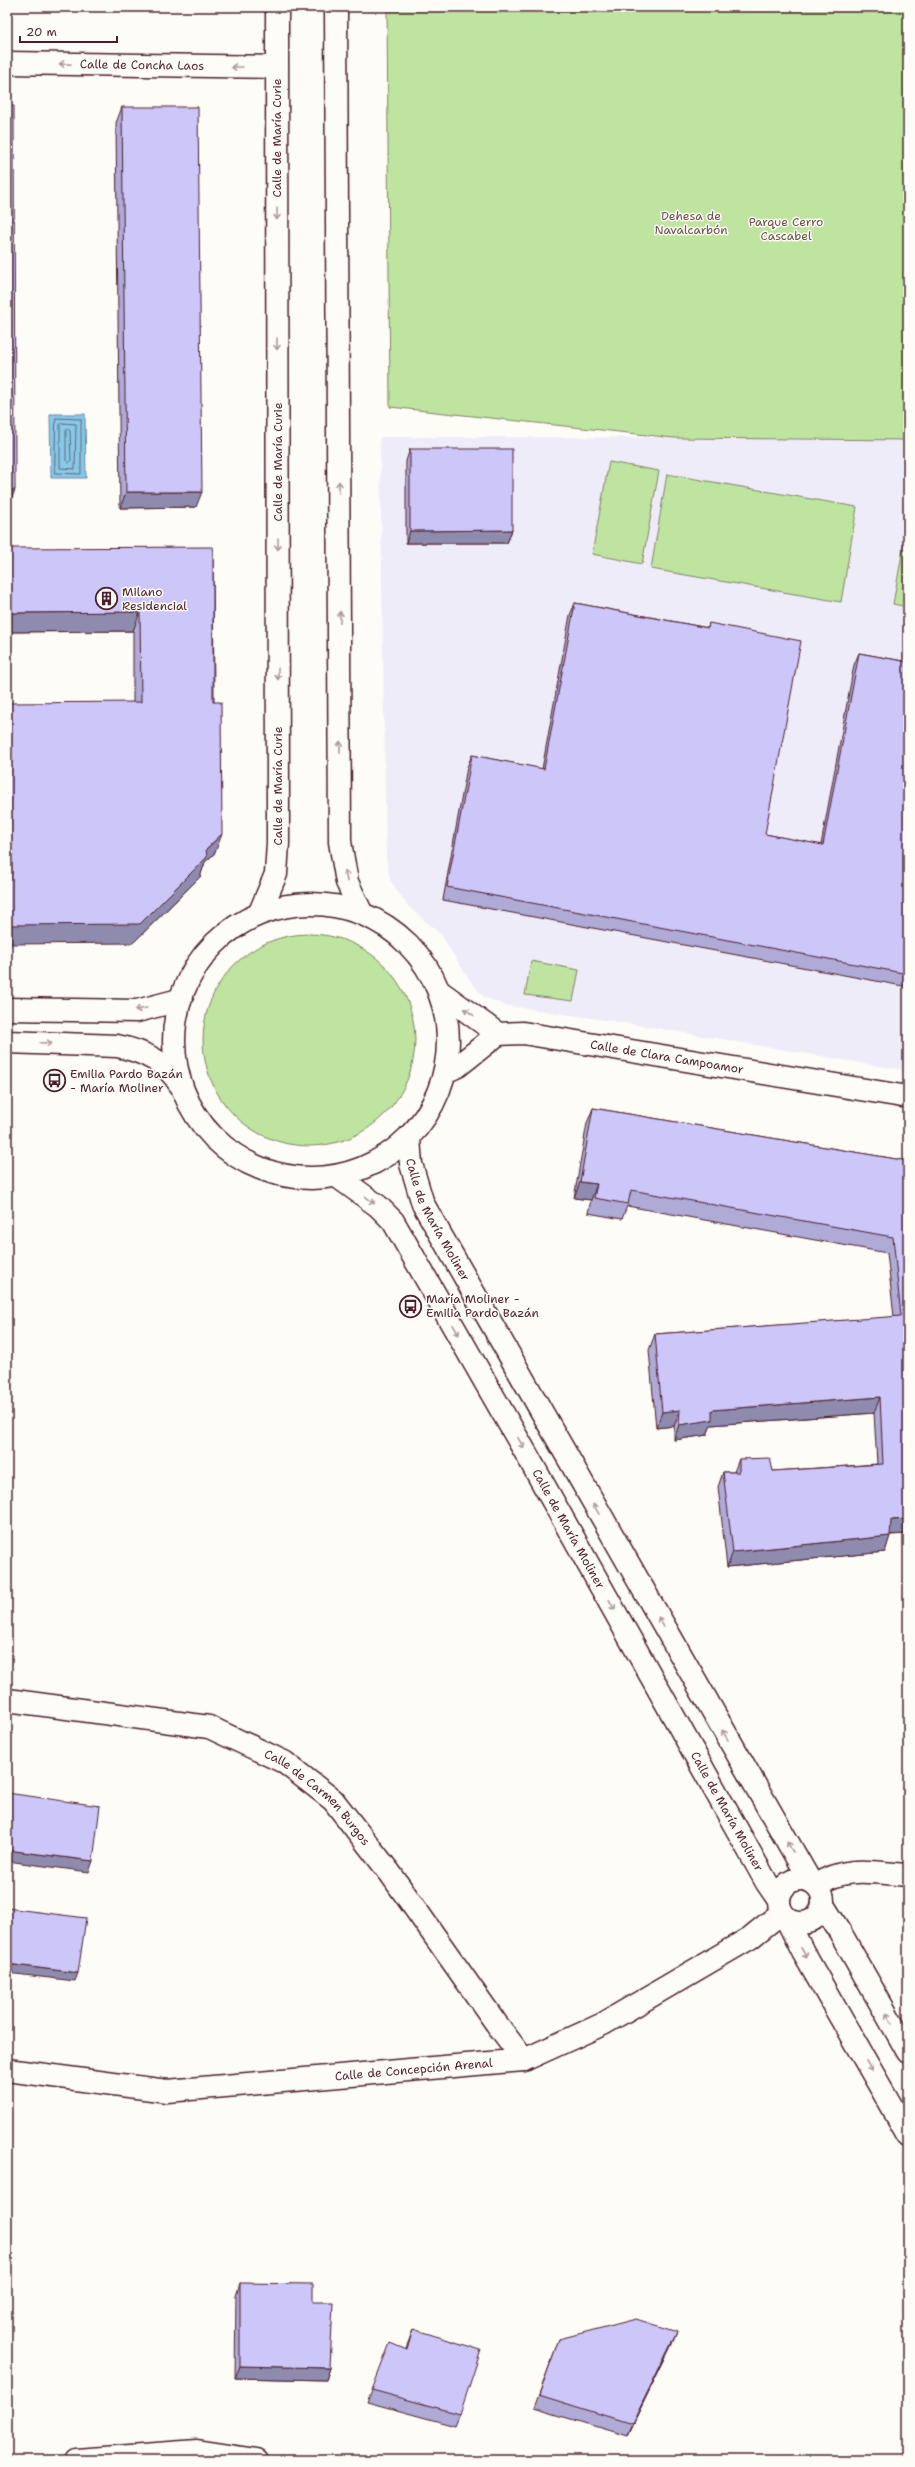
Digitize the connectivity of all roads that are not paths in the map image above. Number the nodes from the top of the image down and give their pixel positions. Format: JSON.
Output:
{"nodes":[{"id":1,"x":277,"y":7,"type":"edge"},
{"id":2,"x":336,"y":7,"type":"edge"},
{"id":3,"x":7,"y":63,"type":"edge"},
{"id":4,"x":276,"y":66,"type":"junction"},
{"id":5,"x":260,"y":912,"type":"junction"},
{"id":6,"x":360,"y":912,"type":"junction"},
{"id":7,"x":439,"y":991,"type":"junction"},
{"id":8,"x":179,"y":1000,"type":"junction"},
{"id":9,"x":7,"y":1009,"type":"edge"},
{"id":10,"x":498,"y":1034,"type":"junction"},
{"id":11,"x":7,"y":1042,"type":"edge"},
{"id":12,"x":445,"y":1072,"type":"junction"},
{"id":13,"x":179,"y":1083,"type":"junction"},
{"id":14,"x":908,"y":1097,"type":"edge"},
{"id":15,"x":409,"y":1139,"type":"junction"},
{"id":16,"x":338,"y":1177,"type":"junction"},
{"id":17,"x":7,"y":1700,"type":"edge"},
{"id":18,"x":908,"y":1875,"type":"edge"},
{"id":19,"x":813,"y":1883,"type":"junction"},
{"id":20,"x":823,"y":1906,"type":"junction"},
{"id":21,"x":782,"y":1910,"type":"junction"},
{"id":22,"x":908,"y":2052,"type":"edge"},
{"id":23,"x":524,"y":2060,"type":"junction"},
{"id":24,"x":7,"y":2070,"type":"edge"},
{"id":25,"x":908,"y":2135,"type":"edge"},
{"id":26,"x":76,"y":2460,"type":"edge"},
{"id":27,"x":256,"y":2460,"type":"edge"}],
"edges":[{"from":1,"to":4,"type":"street","name":"Calle de María Curie"},
{"from":6,"to":2,"type":"street","one_way":true},
{"from":4,"to":3,"type":"street","name":"Calle de Concha Laos","one_way":true},
{"from":4,"to":5,"type":"street","name":"Calle de María Curie","one_way":true},
{"from":5,"to":6,"type":"street"},
{"from":5,"to":8,"type":"street"},
{"from":6,"to":7,"type":"street"},
{"from":10,"to":7,"type":"street","one_way":true},
{"from":7,"to":12,"type":"street"},
{"from":8,"to":9,"type":"street","one_way":true},
{"from":8,"to":13,"type":"street"},
{"from":10,"to":12,"type":"street"},
{"from":10,"to":14,"type":"street","name":"Calle de Clara Campoamor"},
{"from":11,"to":13,"type":"street","one_way":true},
{"from":12,"to":15,"type":"street"},
{"from":13,"to":16,"type":"street"},
{"from":15,"to":16,"type":"street"},
{"from":19,"to":15,"type":"street","name":"Calle de María Moliner","one_way":true},
{"from":16,"to":21,"type":"street","name":"Calle de María Moliner","one_way":true},
{"from":17,"to":23,"type":"street","name":"Calle de Carmen Burgos"},
{"from":18,"to":19,"type":"street"},
{"from":19,"to":20,"type":"street","name":"Calle de María Moliner"},
{"from":19,"to":21,"type":"street"},
{"from":20,"to":21,"type":"street"},
{"from":22,"to":20,"type":"street","name":"Calle de María Moliner","one_way":true},
{"from":21,"to":23,"type":"street","name":"Calle de Concepción Arenal"},
{"from":21,"to":25,"type":"street","name":"Calle de María Moliner","one_way":true},
{"from":23,"to":24,"type":"street","name":"Calle de Concepción Arenal"},
{"from":26,"to":27,"type":"street"}]}
